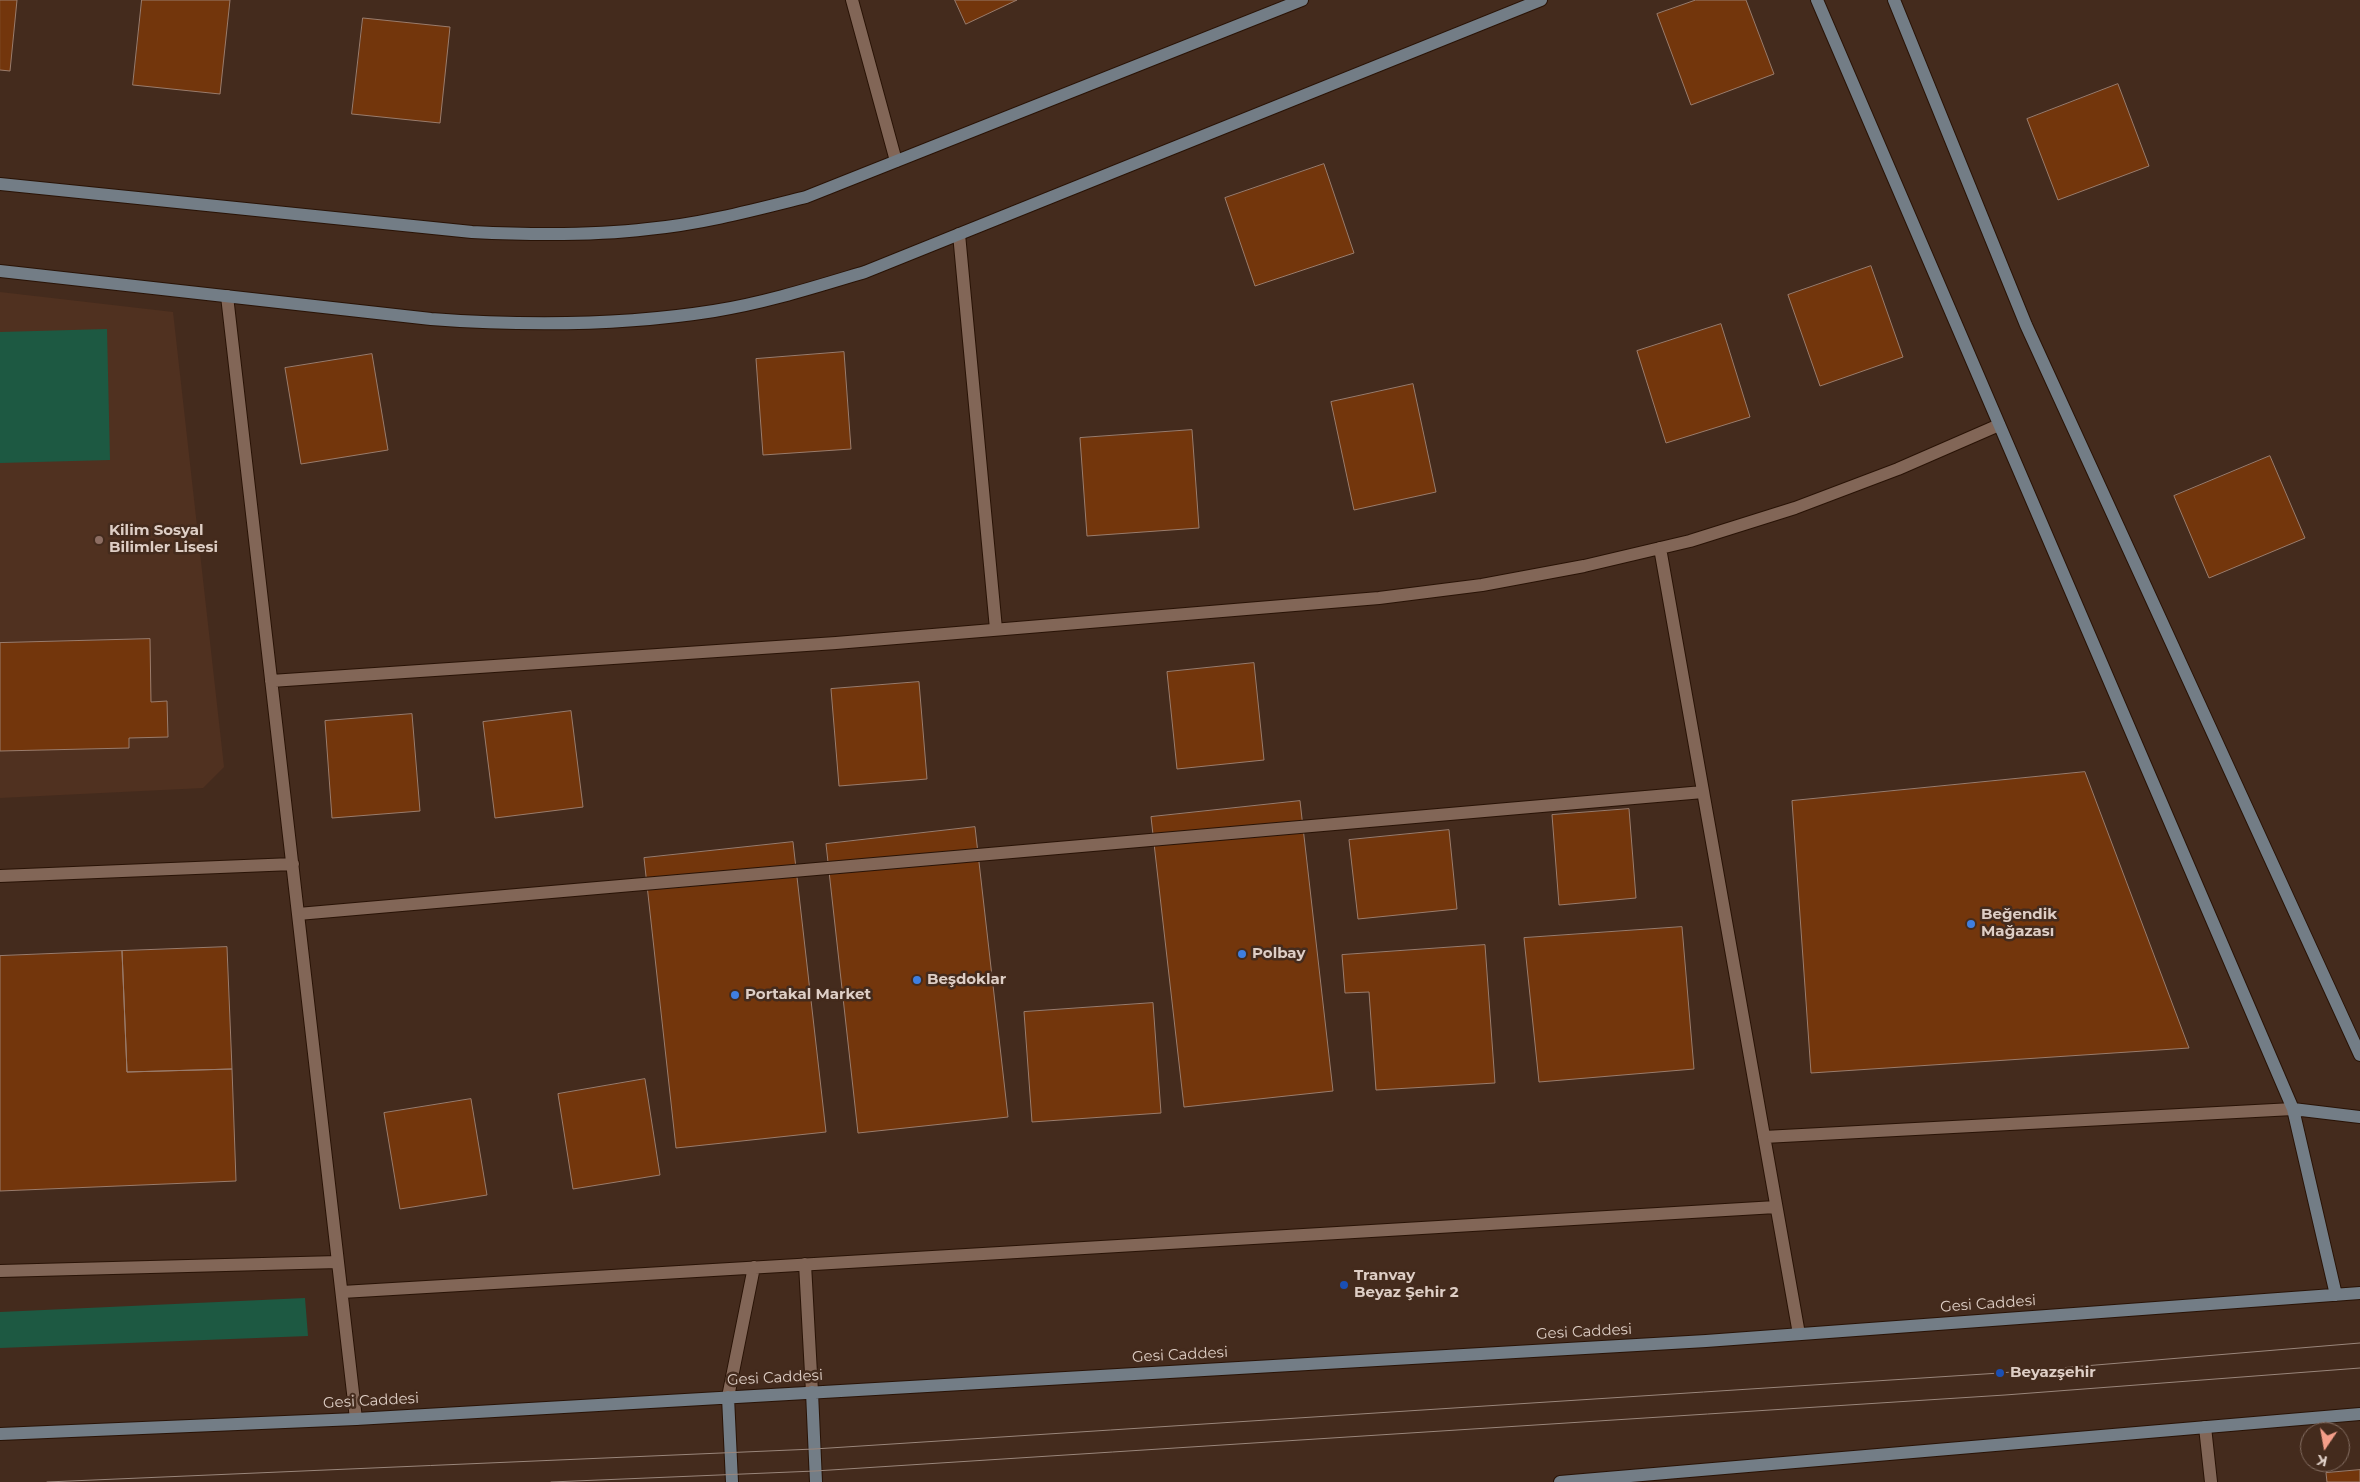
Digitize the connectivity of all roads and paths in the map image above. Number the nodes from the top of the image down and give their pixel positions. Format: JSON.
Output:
{"nodes":[{"id":1,"x":852,"y":0,"type":"edge"},
{"id":2,"x":1302,"y":0,"type":"edge"},
{"id":3,"x":1541,"y":0,"type":"edge"},
{"id":4,"x":1817,"y":0,"type":"edge"},
{"id":5,"x":1894,"y":0,"type":"edge"},
{"id":6,"x":896,"y":160,"type":"junction"},
{"id":7,"x":0,"y":184,"type":"edge"},
{"id":8,"x":959,"y":234,"type":"junction"},
{"id":9,"x":0,"y":271,"type":"edge"},
{"id":10,"x":227,"y":296,"type":"junction"},
{"id":11,"x":1999,"y":425,"type":"junction"},
{"id":12,"x":1660,"y":548,"type":"junction"},
{"id":13,"x":996,"y":629,"type":"junction"},
{"id":14,"x":271,"y":681,"type":"junction"},
{"id":15,"x":1703,"y":792,"type":"junction"},
{"id":16,"x":292,"y":864,"type":"junction"},
{"id":17,"x":0,"y":876,"type":"edge"},
{"id":18,"x":298,"y":914,"type":"junction"},
{"id":19,"x":2360,"y":1055,"type":"edge"},
{"id":20,"x":2293,"y":1109,"type":"junction"},
{"id":21,"x":2360,"y":1117,"type":"edge"},
{"id":22,"x":1764,"y":1138,"type":"junction"},
{"id":23,"x":1776,"y":1207,"type":"junction"},
{"id":24,"x":338,"y":1262,"type":"junction"},
{"id":25,"x":805,"y":1264,"type":"junction"},
{"id":26,"x":754,"y":1267,"type":"junction"},
{"id":27,"x":0,"y":1271,"type":"edge"},
{"id":28,"x":342,"y":1292,"type":"junction"},
{"id":29,"x":2360,"y":1293,"type":"edge"},
{"id":30,"x":2336,"y":1295,"type":"junction"},
{"id":31,"x":1799,"y":1334,"type":"junction"},
{"id":32,"x":812,"y":1392,"type":"junction"},
{"id":33,"x":728,"y":1397,"type":"junction"},
{"id":34,"x":2360,"y":1414,"type":"edge"},
{"id":35,"x":356,"y":1419,"type":"junction"},
{"id":36,"x":2205,"y":1427,"type":"junction"},
{"id":37,"x":0,"y":1434,"type":"edge"},
{"id":38,"x":732,"y":1482,"type":"edge"},
{"id":39,"x":816,"y":1482,"type":"edge"},
{"id":40,"x":1560,"y":1482,"type":"edge"},
{"id":41,"x":2211,"y":1482,"type":"edge"}],
"edges":[{"from":1,"to":6,"type":"street"},
{"from":2,"to":6,"type":"street"},
{"from":3,"to":8,"type":"street"},
{"from":4,"to":11,"type":"street"},
{"from":5,"to":19,"type":"street"},
{"from":6,"to":7,"type":"street"},
{"from":8,"to":10,"type":"street"},
{"from":8,"to":13,"type":"street"},
{"from":9,"to":10,"type":"street"},
{"from":10,"to":14,"type":"street"},
{"from":11,"to":12,"type":"street"},
{"from":11,"to":20,"type":"street"},
{"from":12,"to":13,"type":"street"},
{"from":12,"to":15,"type":"street"},
{"from":13,"to":14,"type":"street"},
{"from":14,"to":16,"type":"street"},
{"from":15,"to":18,"type":"street"},
{"from":15,"to":22,"type":"street"},
{"from":16,"to":17,"type":"street"},
{"from":16,"to":18,"type":"street"},
{"from":18,"to":24,"type":"street"},
{"from":20,"to":21,"type":"street"},
{"from":20,"to":22,"type":"street"},
{"from":20,"to":30,"type":"street"},
{"from":22,"to":23,"type":"street"},
{"from":23,"to":25,"type":"street"},
{"from":23,"to":31,"type":"street"},
{"from":24,"to":27,"type":"street"},
{"from":24,"to":28,"type":"street"},
{"from":25,"to":26,"type":"street"},
{"from":25,"to":32,"type":"street"},
{"from":26,"to":28,"type":"street"},
{"from":26,"to":33,"type":"street"},
{"from":28,"to":35,"type":"street"},
{"from":29,"to":30,"type":"street","name":"Gesi Caddesi"},
{"from":30,"to":31,"type":"street","name":"Gesi Caddesi"},
{"from":31,"to":32,"type":"street","name":"Gesi Caddesi"},
{"from":32,"to":33,"type":"street","name":"Gesi Caddesi"},
{"from":32,"to":39,"type":"street"},
{"from":33,"to":35,"type":"street","name":"Gesi Caddesi"},
{"from":33,"to":38,"type":"street"},
{"from":34,"to":36,"type":"street"},
{"from":35,"to":37,"type":"street","name":"Gesi Caddesi"},
{"from":36,"to":40,"type":"street"},
{"from":36,"to":41,"type":"street"}]}
